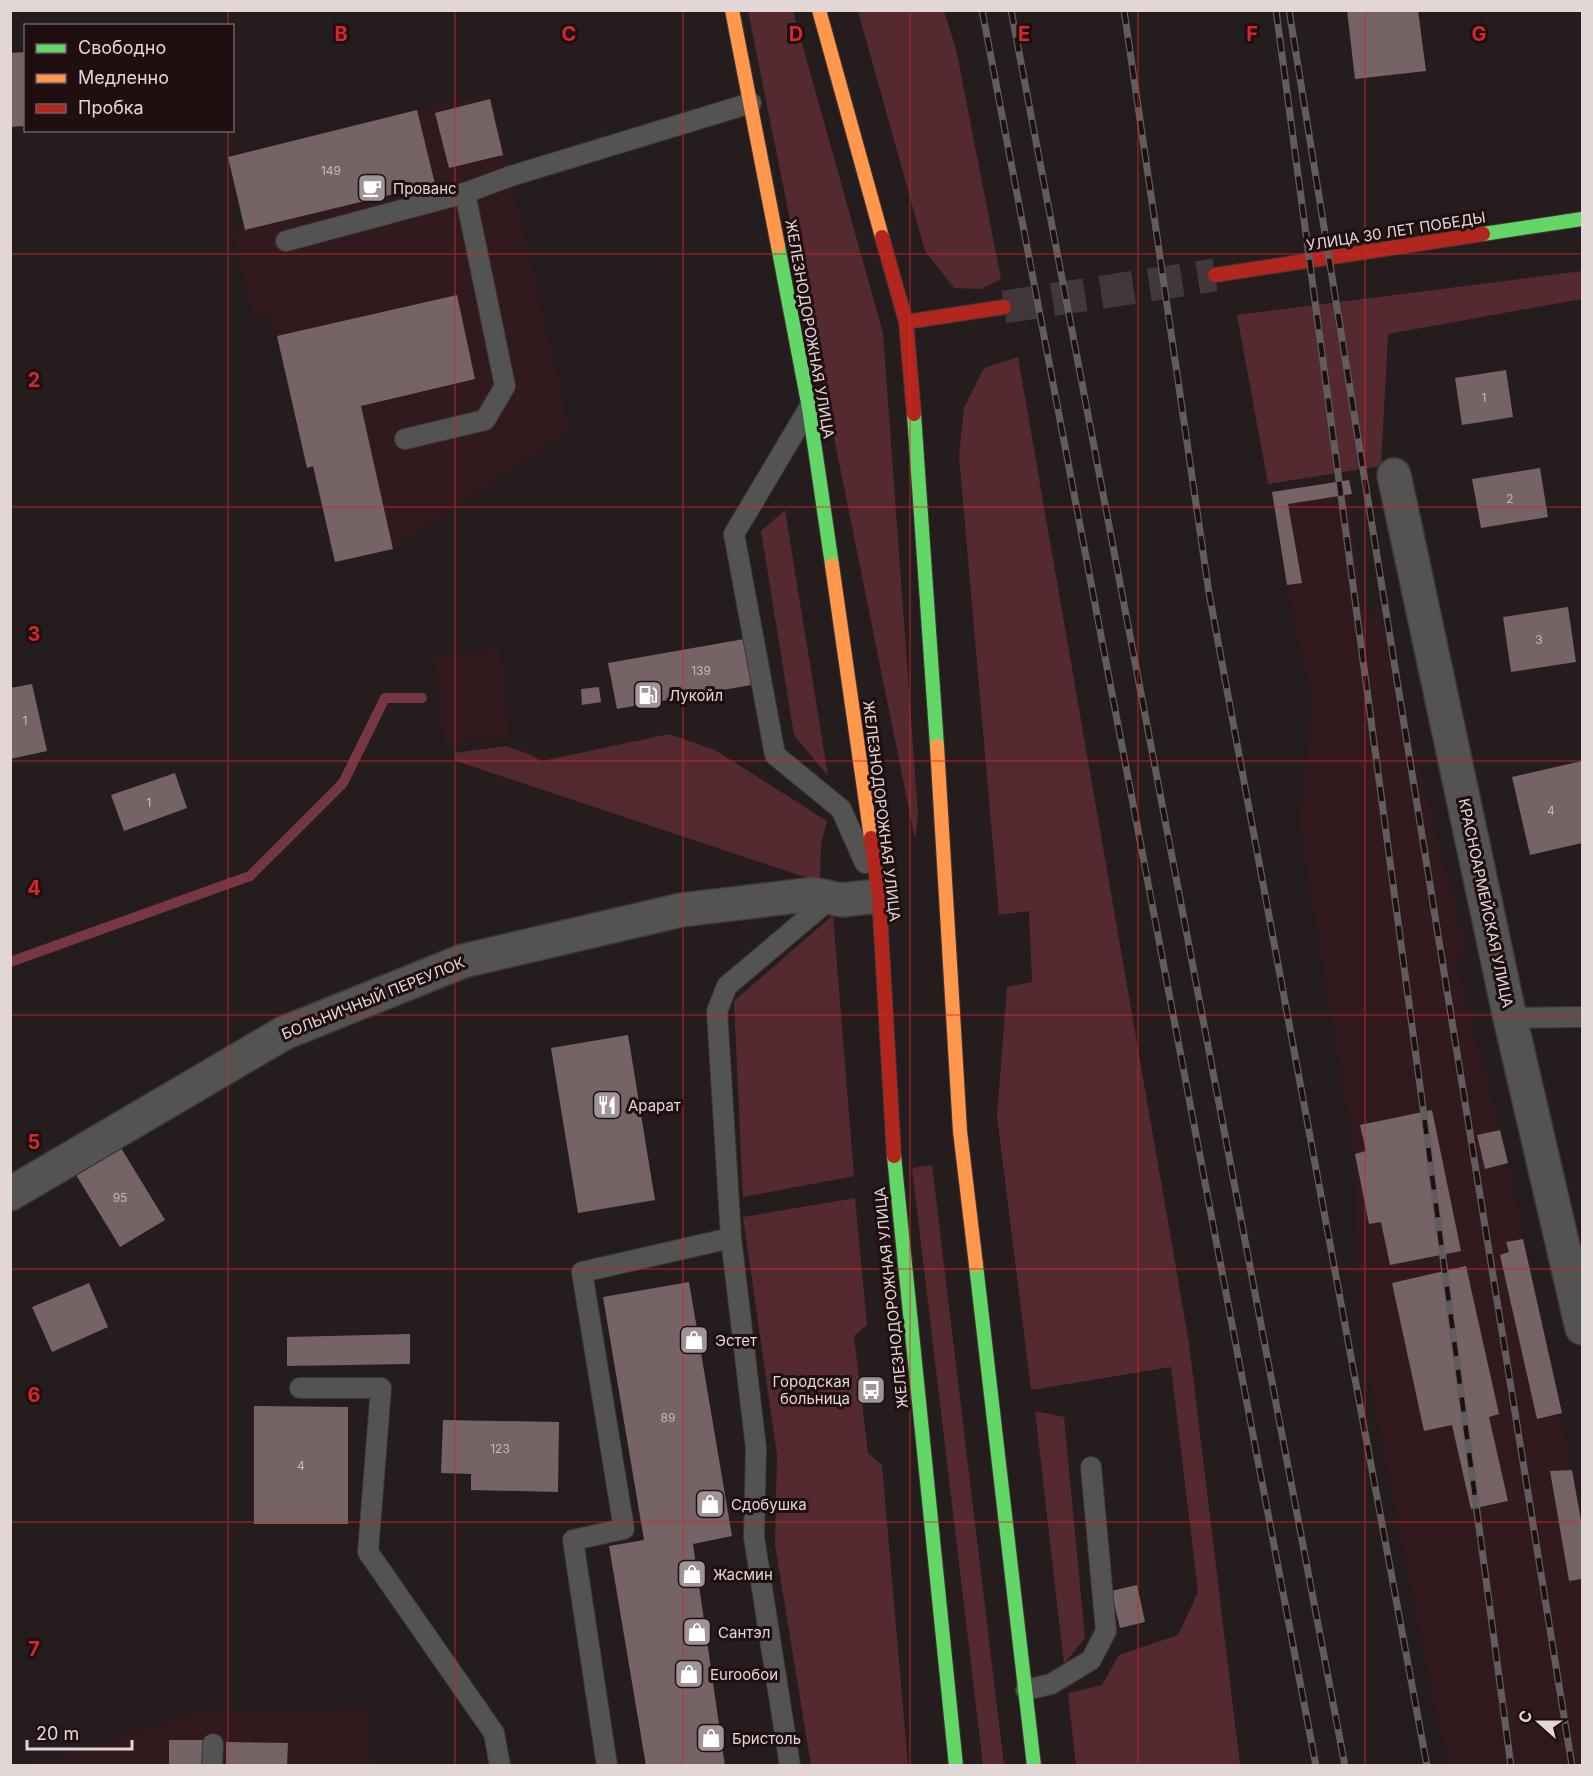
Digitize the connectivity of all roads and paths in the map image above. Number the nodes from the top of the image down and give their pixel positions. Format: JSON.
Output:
{"nodes":[{"id":1,"x":732,"y":10,"type":"edge"},
{"id":2,"x":819,"y":10,"type":"edge"},
{"id":3,"x":751,"y":103,"type":"junction"},
{"id":4,"x":465,"y":193,"type":"junction"},
{"id":5,"x":1582,"y":219,"type":"edge"},
{"id":6,"x":286,"y":241,"type":"dead end"},
{"id":7,"x":1215,"y":275,"type":"tunnel mouth"},
{"id":8,"x":1004,"y":307,"type":"tunnel mouth"},
{"id":9,"x":906,"y":322,"type":"junction"},
{"id":10,"x":809,"y":408,"type":"junction"},
{"id":11,"x":405,"y":439,"type":"dead end"},
{"id":12,"x":1394,"y":475,"type":"dead end"},
{"id":13,"x":879,"y":896,"type":"junction"},
{"id":14,"x":830,"y":898,"type":"junction"},
{"id":15,"x":1582,"y":1017,"type":"edge"},
{"id":16,"x":1510,"y":1018,"type":"junction"},
{"id":17,"x":10,"y":1194,"type":"edge"},
{"id":18,"x":731,"y":1238,"type":"junction"},
{"id":19,"x":1582,"y":1328,"type":"edge"},
{"id":20,"x":300,"y":1388,"type":"dead end"},
{"id":21,"x":1091,"y":1467,"type":"dead end"},
{"id":22,"x":1026,"y":1690,"type":"junction"},
{"id":23,"x":213,"y":1744,"type":"dead end"},
{"id":24,"x":212,"y":1766,"type":"edge"},
{"id":25,"x":500,"y":1766,"type":"edge"},
{"id":26,"x":607,"y":1766,"type":"edge"},
{"id":27,"x":790,"y":1766,"type":"edge"},
{"id":28,"x":956,"y":1766,"type":"edge"},
{"id":29,"x":1034,"y":1766,"type":"edge"}],
"edges":[{"from":1,"to":3,"type":"main road","name":"ЖЕЛЕЗНОДОРОЖНАЯ УЛИЦА"},
{"from":2,"to":9,"type":"main road"},
{"from":3,"to":4,"type":"lane"},
{"from":3,"to":10,"type":"main road","name":"ЖЕЛЕЗНОДОРОЖНАЯ УЛИЦА"},
{"from":4,"to":6,"type":"lane"},
{"from":4,"to":11,"type":"lane"},
{"from":5,"to":7,"type":"main road","name":"УЛИЦА 30 ЛЕТ ПОБЕДЫ"},
{"from":8,"to":9,"type":"main road"},
{"from":9,"to":22,"type":"main road"},
{"from":10,"to":13,"type":"main road","name":"ЖЕЛЕЗНОДОРОЖНАЯ УЛИЦА"},
{"from":10,"to":13,"type":"lane"},
{"from":12,"to":16,"type":"street","name":"КРАСНОАРМЕЙСКАЯ УЛИЦА"},
{"from":13,"to":14,"type":"street","name":"БОЛЬНИЧНЫЙ ПЕРЕУЛОК"},
{"from":13,"to":28,"type":"main road","name":"ЖЕЛЕЗНОДОРОЖНАЯ УЛИЦА"},
{"from":14,"to":17,"type":"street","name":"БОЛЬНИЧНЫЙ ПЕРЕУЛОК"},
{"from":14,"to":18,"type":"lane"},
{"from":15,"to":16,"type":"lane"},
{"from":16,"to":19,"type":"street","name":"КРАСНОАРМЕЙСКАЯ УЛИЦА"},
{"from":18,"to":26,"type":"lane"},
{"from":18,"to":27,"type":"lane"},
{"from":20,"to":25,"type":"lane"},
{"from":21,"to":22,"type":"lane"},
{"from":22,"to":29,"type":"main road"},
{"from":23,"to":24,"type":"lane"}]}
